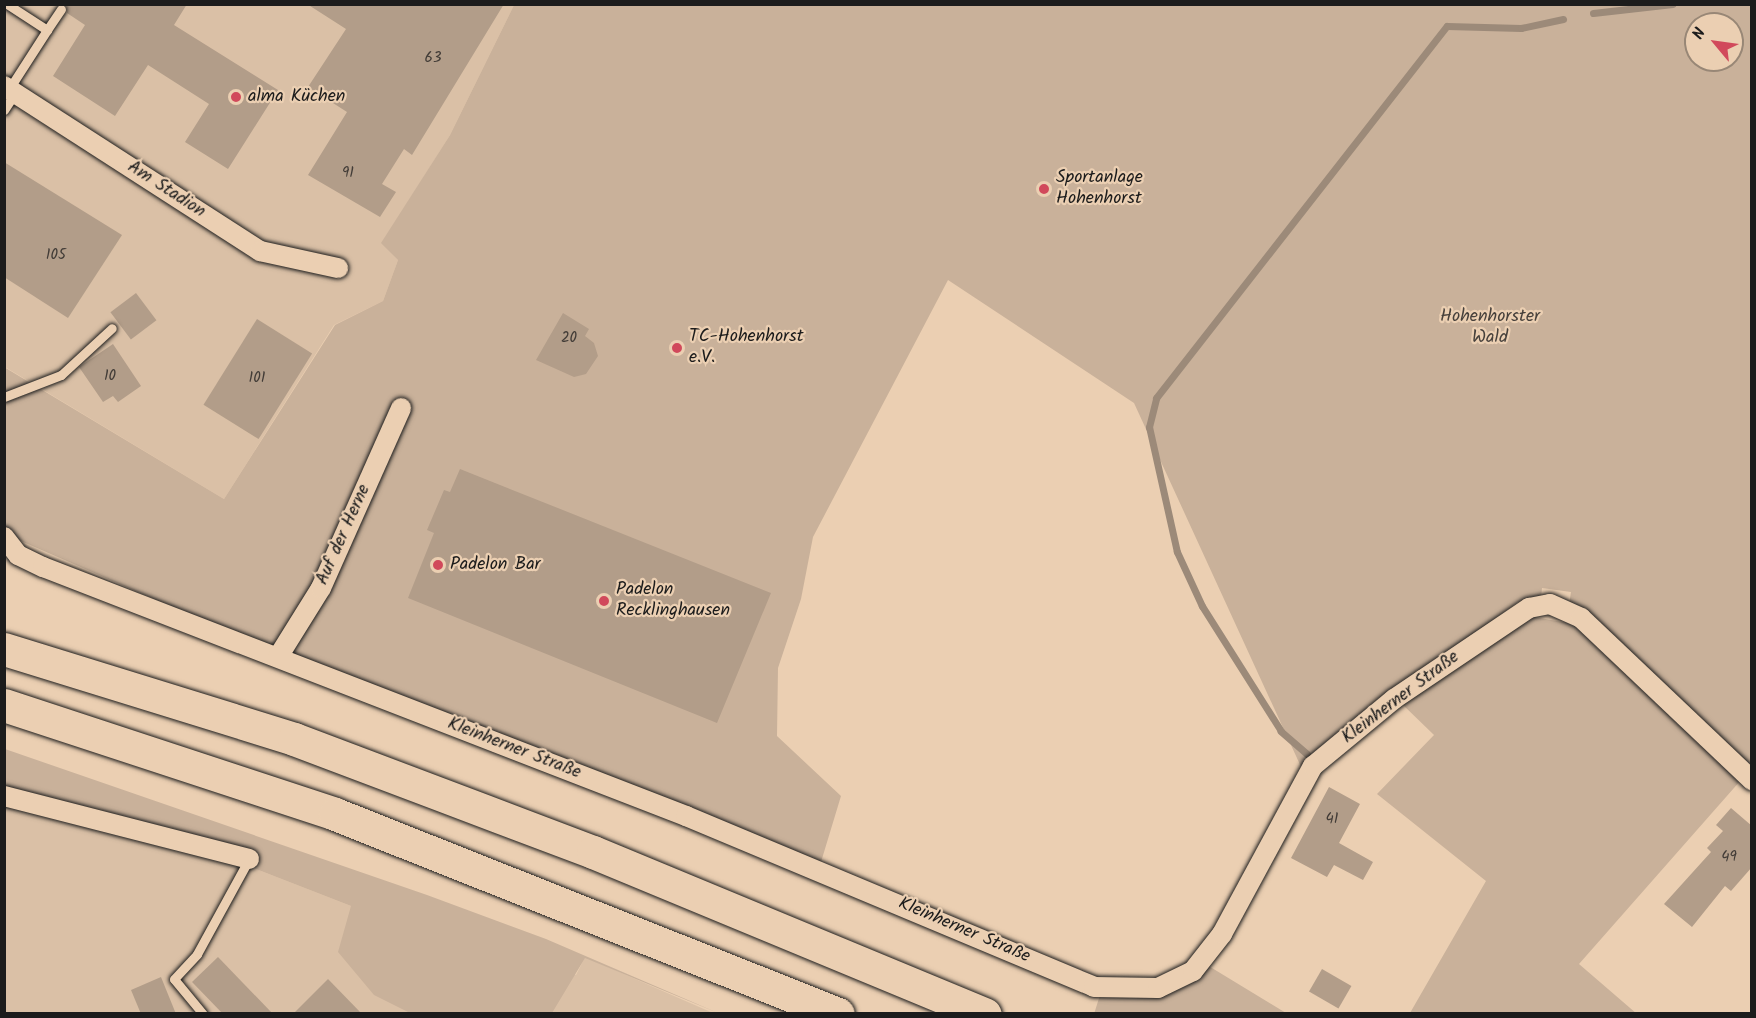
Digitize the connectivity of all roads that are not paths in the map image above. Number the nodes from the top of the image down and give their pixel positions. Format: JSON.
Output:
{"nodes":[{"id":1,"x":7,"y":4,"type":"edge"},
{"id":2,"x":61,"y":9,"type":"dead end"},
{"id":3,"x":47,"y":30,"type":"junction"},
{"id":4,"x":10,"y":89,"type":"edge"},
{"id":5,"x":4,"y":110,"type":"edge"},
{"id":6,"x":338,"y":268,"type":"dead end"},
{"id":7,"x":112,"y":328,"type":"dead end"},
{"id":8,"x":4,"y":397,"type":"edge"},
{"id":9,"x":401,"y":408,"type":"dead end"},
{"id":10,"x":4,"y":537,"type":"edge"},
{"id":11,"x":4,"y":649,"type":"edge"},
{"id":12,"x":278,"y":657,"type":"junction"},
{"id":13,"x":4,"y":705,"type":"edge"},
{"id":14,"x":1752,"y":780,"type":"edge"},
{"id":15,"x":4,"y":796,"type":"edge"},
{"id":16,"x":249,"y":859,"type":"joint"},
{"id":17,"x":203,"y":1014,"type":"edge"},
{"id":18,"x":838,"y":1014,"type":"edge"},
{"id":19,"x":985,"y":1014,"type":"edge"}],
"edges":[{"from":1,"to":3,"type":"lane"},
{"from":2,"to":3,"type":"lane"},
{"from":3,"to":4,"type":"lane"},
{"from":4,"to":5,"type":"lane"},
{"from":4,"to":6,"type":"street","name":"Am Stadion"},
{"from":7,"to":8,"type":"lane"},
{"from":9,"to":12,"type":"street","name":"Auf der Herne"},
{"from":10,"to":12,"type":"street","name":"Kleinherner Straße"},
{"from":11,"to":19,"type":"highway"},
{"from":12,"to":14,"type":"street","name":"Kleinherner Straße"},
{"from":13,"to":18,"type":"highway"},
{"from":15,"to":16,"type":"street"},
{"from":16,"to":17,"type":"lane"}]}
